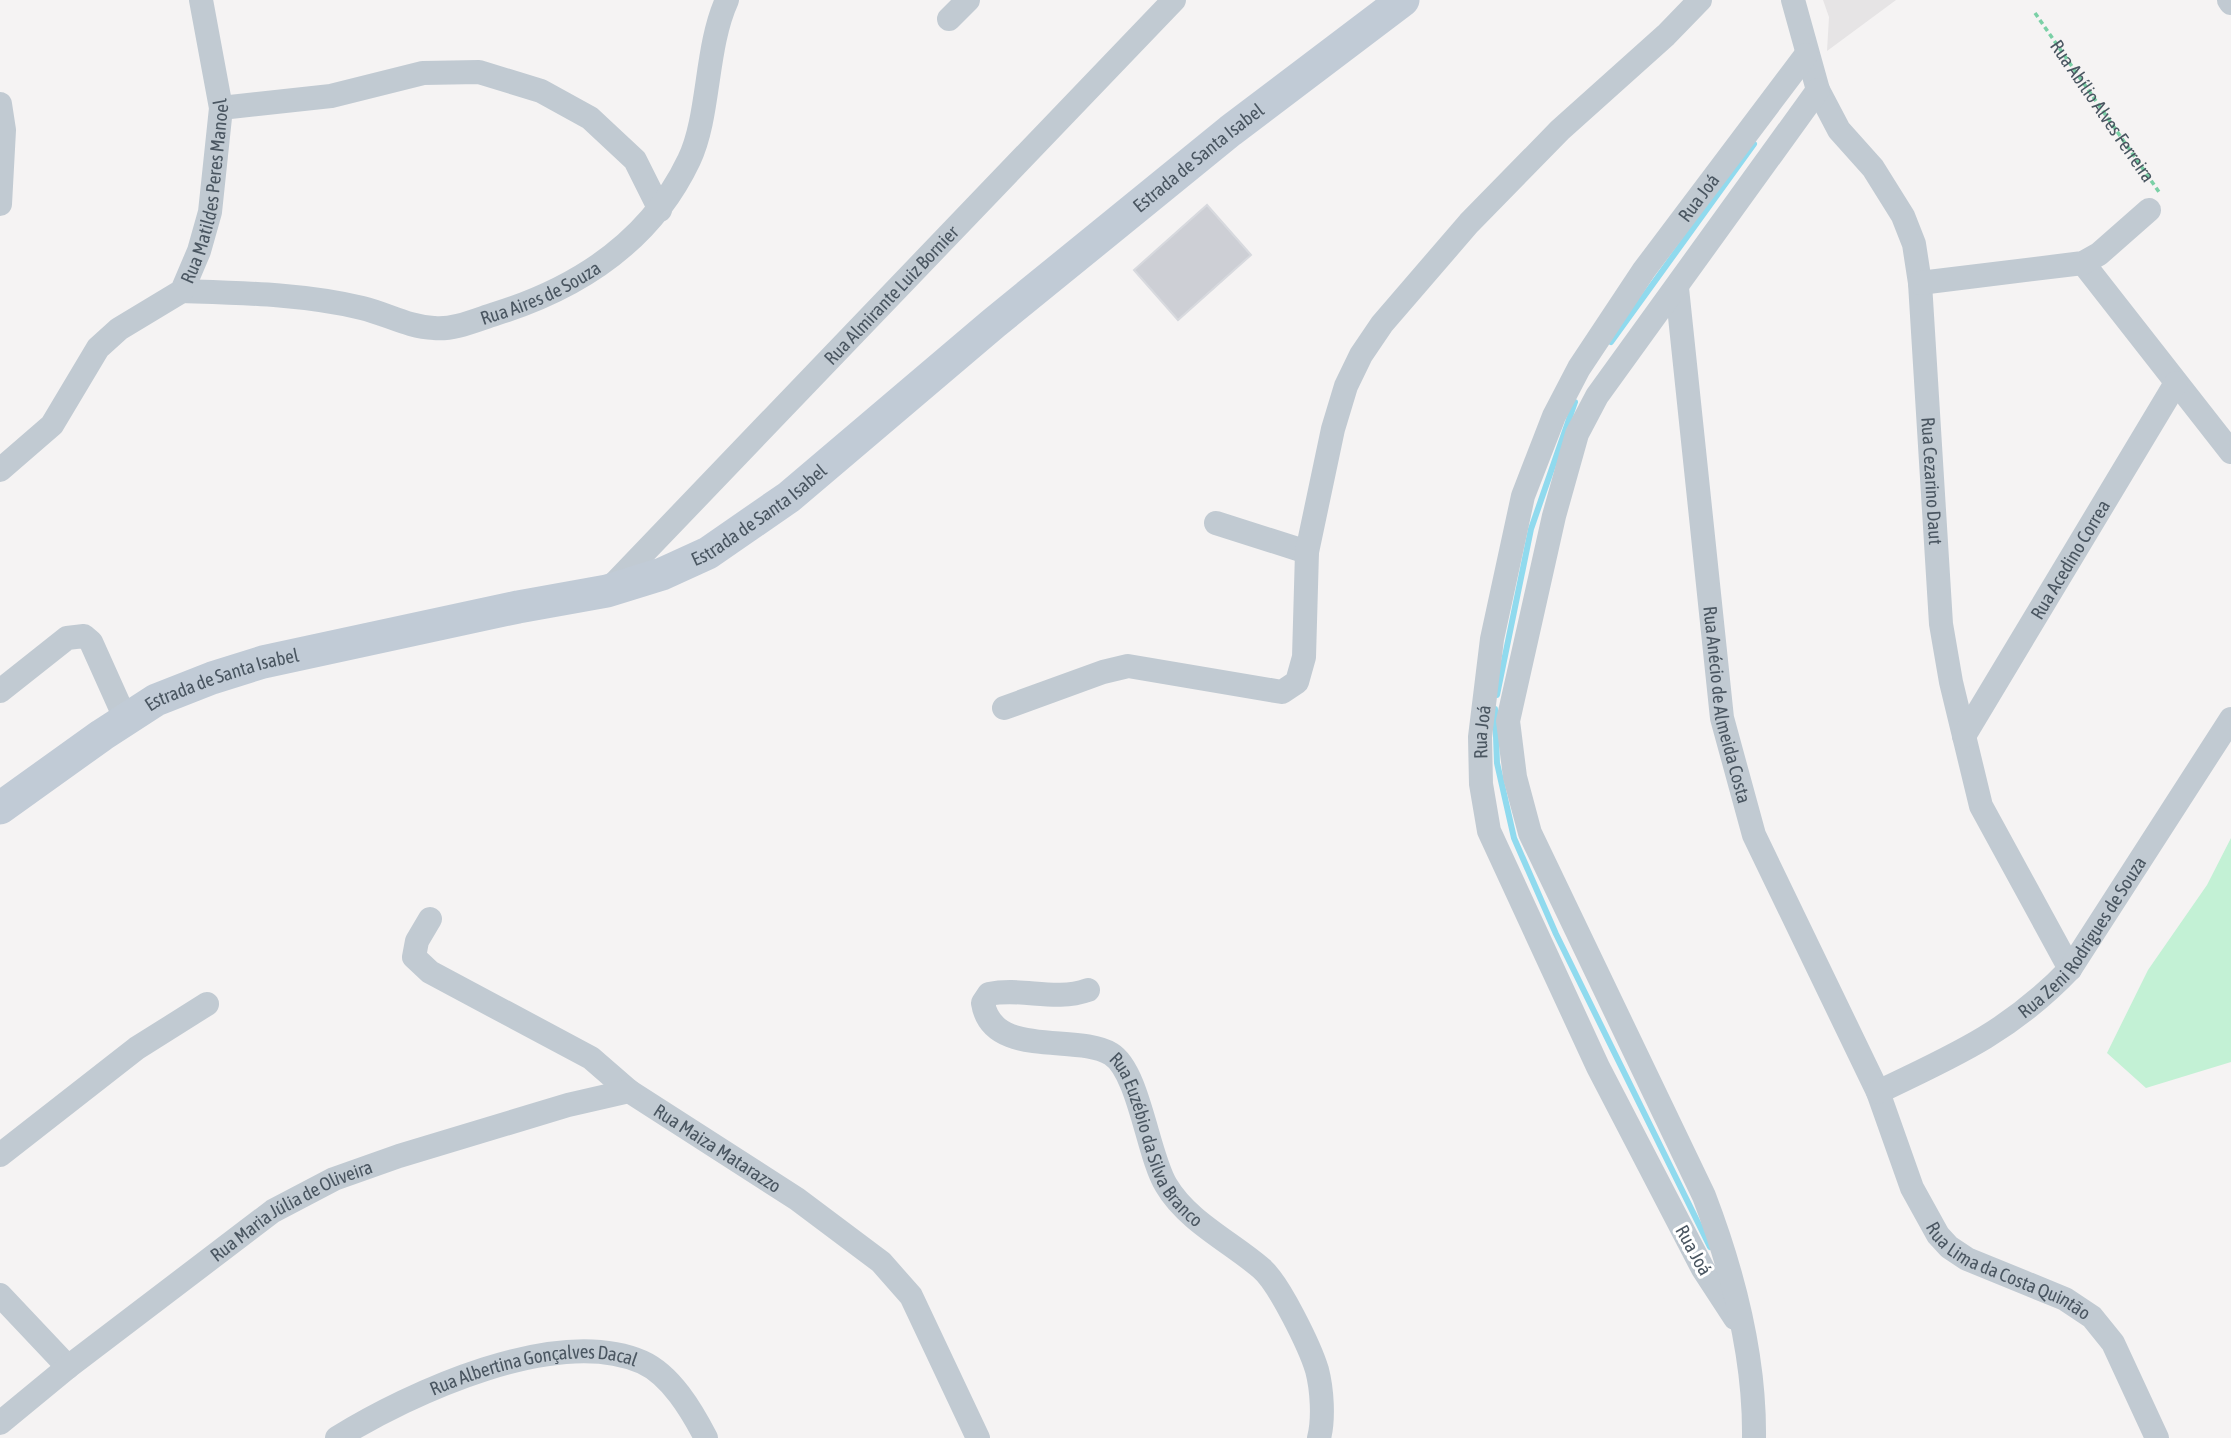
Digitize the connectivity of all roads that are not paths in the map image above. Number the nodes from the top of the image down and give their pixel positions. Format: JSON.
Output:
{"nodes":[{"id":1,"x":201,"y":0,"type":"edge"},
{"id":2,"x":727,"y":0,"type":"edge"},
{"id":3,"x":968,"y":0,"type":"edge"},
{"id":4,"x":1174,"y":0,"type":"edge"},
{"id":5,"x":1403,"y":0,"type":"edge"},
{"id":6,"x":1700,"y":0,"type":"edge"},
{"id":7,"x":1793,"y":0,"type":"edge"},
{"id":8,"x":949,"y":19,"type":"dead end"},
{"id":9,"x":1806,"y":55,"type":"junction"},
{"id":10,"x":1818,"y":90,"type":"junction"},
{"id":11,"x":0,"y":104,"type":"edge"},
{"id":12,"x":221,"y":108,"type":"junction"},
{"id":13,"x":1754,"y":149,"type":"junction"},
{"id":14,"x":0,"y":204,"type":"edge"},
{"id":15,"x":660,"y":210,"type":"junction"},
{"id":16,"x":2150,"y":210,"type":"road end"},
{"id":17,"x":2082,"y":263,"type":"junction"},
{"id":18,"x":1920,"y":283,"type":"junction"},
{"id":19,"x":1677,"y":288,"type":"junction"},
{"id":20,"x":182,"y":291,"type":"junction"},
{"id":21,"x":2176,"y":383,"type":"junction"},
{"id":22,"x":2231,"y":452,"type":"edge"},
{"id":23,"x":0,"y":470,"type":"edge"},
{"id":24,"x":1216,"y":523,"type":"dead end"},
{"id":25,"x":1307,"y":552,"type":"junction"},
{"id":26,"x":607,"y":591,"type":"junction"},
{"id":27,"x":0,"y":691,"type":"edge"},
{"id":28,"x":1004,"y":708,"type":"dead end"},
{"id":29,"x":2231,"y":719,"type":"edge"},
{"id":30,"x":125,"y":720,"type":"junction"},
{"id":31,"x":1964,"y":736,"type":"junction"},
{"id":32,"x":0,"y":808,"type":"edge"},
{"id":33,"x":430,"y":919,"type":"dead end"},
{"id":34,"x":2070,"y":969,"type":"junction"},
{"id":35,"x":1088,"y":989,"type":"dead end"},
{"id":36,"x":207,"y":1004,"type":"dead end"},
{"id":37,"x":629,"y":1091,"type":"junction"},
{"id":38,"x":1878,"y":1092,"type":"junction"},
{"id":39,"x":0,"y":1155,"type":"edge"},
{"id":40,"x":0,"y":1295,"type":"edge"},
{"id":41,"x":1743,"y":1330,"type":"junction"},
{"id":42,"x":68,"y":1367,"type":"junction"},
{"id":43,"x":0,"y":1423,"type":"edge"},
{"id":44,"x":337,"y":1438,"type":"edge"},
{"id":45,"x":706,"y":1438,"type":"edge"},
{"id":46,"x":978,"y":1438,"type":"edge"},
{"id":47,"x":1319,"y":1438,"type":"edge"},
{"id":48,"x":1754,"y":1438,"type":"edge"},
{"id":49,"x":2157,"y":1438,"type":"edge"}],
"edges":[{"from":1,"to":12,"type":"street","name":"Rua Matildes Peres Manoel"},
{"from":2,"to":15,"type":"street","name":"Rua Aires de Souza"},
{"from":3,"to":8,"type":"street"},
{"from":4,"to":26,"type":"street","name":"Rua Almirante Luiz Bornier"},
{"from":5,"to":26,"type":"main road","name":"Estrada de Santa Isabel"},
{"from":6,"to":25,"type":"street"},
{"from":7,"to":9,"type":"street","name":"Rua Cezarino Daut"},
{"from":9,"to":10,"type":"street","name":"Rua Cezarino Daut"},
{"from":9,"to":13,"type":"street","name":"Rua Joá"},
{"from":10,"to":13,"type":"street","name":"Rua Joá"},
{"from":10,"to":18,"type":"street","name":"Rua Cezarino Daut"},
{"from":11,"to":14,"type":"street"},
{"from":12,"to":15,"type":"street"},
{"from":12,"to":20,"type":"street","name":"Rua Matildes Peres Manoel"},
{"from":13,"to":19,"type":"street","name":"Rua Joá"},
{"from":13,"to":41,"type":"street","name":"Rua Joá"},
{"from":15,"to":20,"type":"street","name":"Rua Aires de Souza"},
{"from":16,"to":17,"type":"street","name":"Rua Abílio Alves Ferreira"},
{"from":17,"to":18,"type":"street","name":"Rua Abílio Alves Ferreira"},
{"from":17,"to":21,"type":"street"},
{"from":18,"to":31,"type":"street","name":"Rua Cezarino Daut"},
{"from":19,"to":38,"type":"street","name":"Rua Anécio de Almeida Costa"},
{"from":19,"to":41,"type":"street","name":"Rua Joá"},
{"from":20,"to":23,"type":"street","name":"Rua Matildes Peres Manoel"},
{"from":21,"to":22,"type":"street"},
{"from":21,"to":31,"type":"street","name":"Rua Acedino Correa"},
{"from":24,"to":25,"type":"street"},
{"from":25,"to":28,"type":"street"},
{"from":26,"to":30,"type":"main road","name":"Estrada de Santa Isabel"},
{"from":27,"to":30,"type":"street"},
{"from":29,"to":34,"type":"street","name":"Rua Zeni Rodrigues de Souza"},
{"from":30,"to":32,"type":"main road","name":"Estrada de Santa Isabel"},
{"from":31,"to":34,"type":"street","name":"Rua Cezarino Daut"},
{"from":33,"to":37,"type":"street","name":"Rua Maiza Matarazzo"},
{"from":34,"to":38,"type":"street","name":"Rua Zeni Rodrigues de Souza"},
{"from":35,"to":47,"type":"street","name":"Rua Euzébio da Silva Branco"},
{"from":36,"to":39,"type":"street"},
{"from":37,"to":42,"type":"street","name":"Rua Maria Júlia de Oliveira"},
{"from":37,"to":46,"type":"street","name":"Rua Maiza Matarazzo"},
{"from":38,"to":49,"type":"street","name":"Rua Lima da Costa Quintão"},
{"from":40,"to":42,"type":"street"},
{"from":41,"to":48,"type":"street","name":"Rua Joá"},
{"from":42,"to":43,"type":"street","name":"Rua Maria Júlia de Oliveira"},
{"from":44,"to":45,"type":"street","name":"Rua Albertina Gonçalves Dacal"}]}
